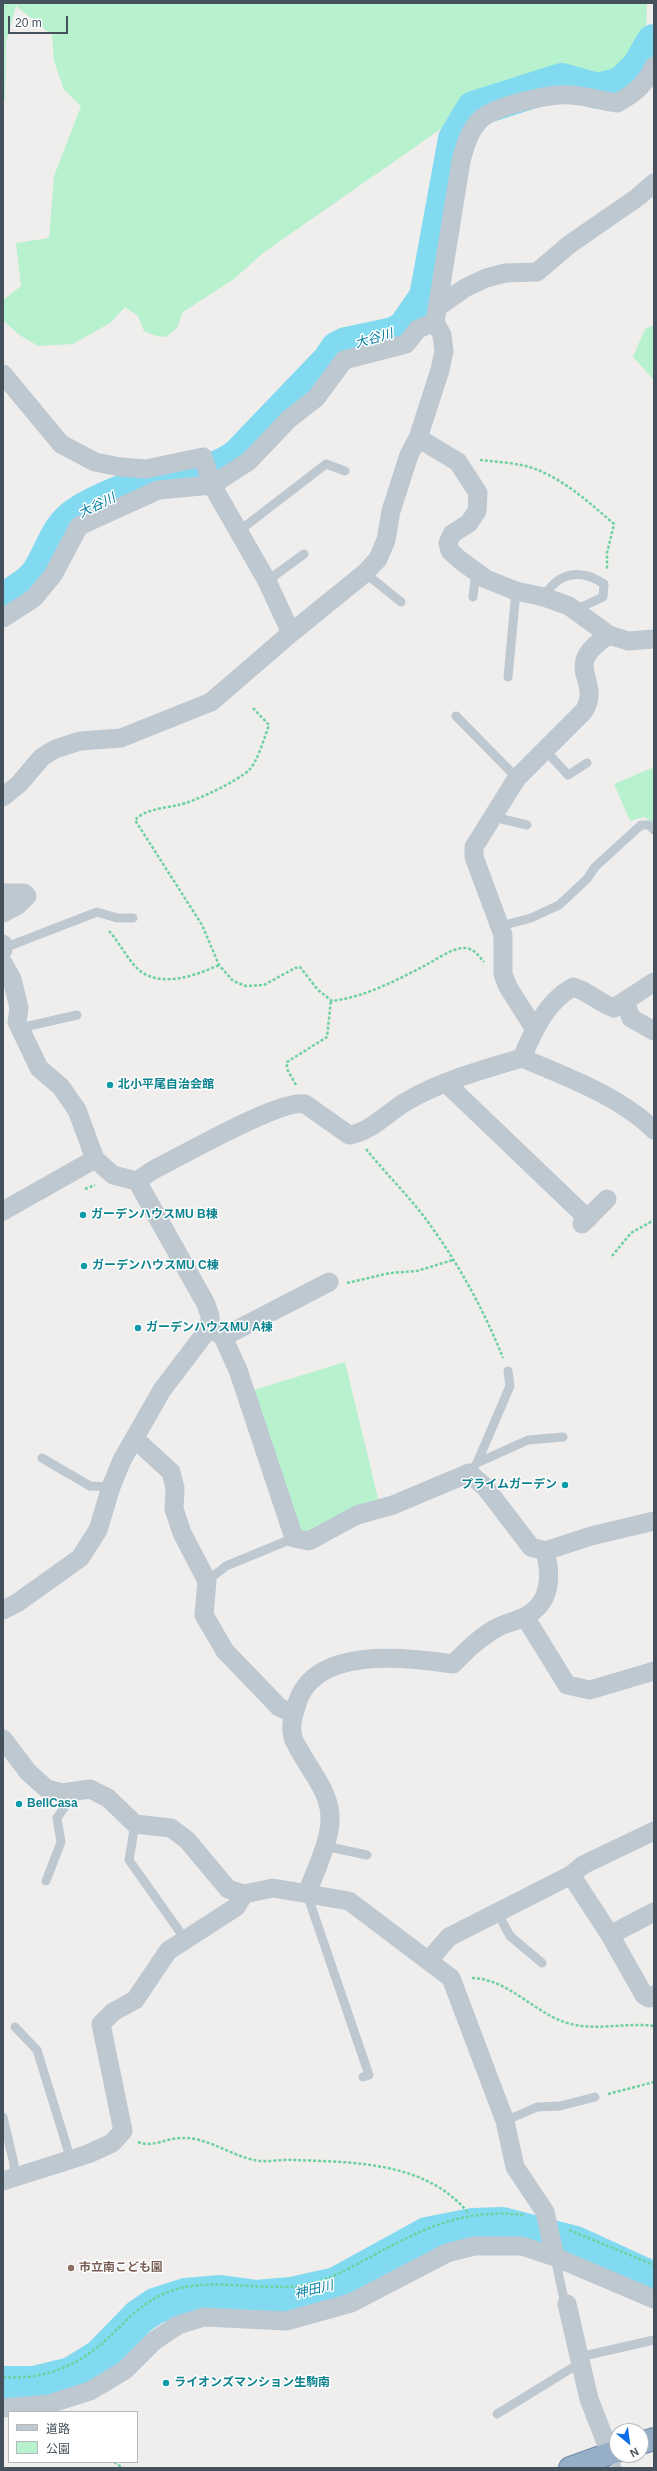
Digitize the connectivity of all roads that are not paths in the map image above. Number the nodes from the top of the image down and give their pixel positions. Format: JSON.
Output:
{"nodes":[{"id":1,"x":654,"y":66,"type":"edge"},
{"id":2,"x":654,"y":183,"type":"edge"},
{"id":3,"x":437,"y":314,"type":"junction"},
{"id":4,"x":3,"y":374,"type":"edge"},
{"id":5,"x":418,"y":438,"type":"junction"},
{"id":6,"x":346,"y":471,"type":"dead end"},
{"id":7,"x":209,"y":476,"type":"junction"},
{"id":8,"x":239,"y":531,"type":"junction"},
{"id":9,"x":304,"y":554,"type":"dead end"},
{"id":10,"x":476,"y":572,"type":"junction"},
{"id":11,"x":365,"y":573,"type":"junction"},
{"id":12,"x":267,"y":582,"type":"junction"},
{"id":13,"x":516,"y":591,"type":"junction"},
{"id":14,"x":473,"y":597,"type":"dead end"},
{"id":15,"x":544,"y":597,"type":"junction"},
{"id":16,"x":401,"y":602,"type":"dead end"},
{"id":17,"x":575,"y":610,"type":"junction"},
{"id":18,"x":3,"y":618,"type":"edge"},
{"id":19,"x":291,"y":633,"type":"junction"},
{"id":20,"x":609,"y":635,"type":"junction"},
{"id":21,"x":654,"y":639,"type":"edge"},
{"id":22,"x":508,"y":677,"type":"dead end"},
{"id":23,"x":456,"y":716,"type":"dead end"},
{"id":24,"x":545,"y":750,"type":"junction"},
{"id":25,"x":588,"y":763,"type":"dead end"},
{"id":26,"x":517,"y":778,"type":"junction"},
{"id":27,"x":3,"y":796,"type":"edge"},
{"id":28,"x":495,"y":813,"type":"junction"},
{"id":29,"x":527,"y":825,"type":"dead end"},
{"id":30,"x":654,"y":830,"type":"edge"},
{"id":31,"x":3,"y":893,"type":"edge"},
{"id":32,"x":3,"y":913,"type":"edge"},
{"id":33,"x":133,"y":918,"type":"dead end"},
{"id":34,"x":501,"y":926,"type":"junction"},
{"id":35,"x":3,"y":952,"type":"edge"},
{"id":36,"x":654,"y":982,"type":"edge"},
{"id":37,"x":624,"y":1001,"type":"junction"},
{"id":38,"x":77,"y":1015,"type":"dead end"},
{"id":39,"x":13,"y":1026,"type":"edge"},
{"id":40,"x":534,"y":1028,"type":"junction"},
{"id":41,"x":654,"y":1031,"type":"edge"},
{"id":42,"x":522,"y":1058,"type":"junction"},
{"id":43,"x":447,"y":1084,"type":"junction"},
{"id":44,"x":654,"y":1130,"type":"edge"},
{"id":45,"x":95,"y":1159,"type":"junction"},
{"id":46,"x":137,"y":1181,"type":"junction"},
{"id":47,"x":607,"y":1199,"type":"dead end"},
{"id":48,"x":3,"y":1211,"type":"edge"},
{"id":49,"x":329,"y":1282,"type":"road end"},
{"id":50,"x":216,"y":1332,"type":"junction"},
{"id":51,"x":508,"y":1370,"type":"road end"},
{"id":52,"x":563,"y":1437,"type":"dead end"},
{"id":53,"x":134,"y":1439,"type":"junction"},
{"id":54,"x":42,"y":1458,"type":"dead end"},
{"id":55,"x":473,"y":1468,"type":"junction"},
{"id":56,"x":111,"y":1487,"type":"junction"},
{"id":57,"x":654,"y":1521,"type":"edge"},
{"id":58,"x":294,"y":1538,"type":"junction"},
{"id":59,"x":545,"y":1551,"type":"junction"},
{"id":60,"x":207,"y":1581,"type":"junction"},
{"id":61,"x":3,"y":1610,"type":"edge"},
{"id":62,"x":525,"y":1617,"type":"junction"},
{"id":63,"x":654,"y":1671,"type":"edge"},
{"id":64,"x":294,"y":1714,"type":"junction"},
{"id":65,"x":3,"y":1739,"type":"edge"},
{"id":66,"x":75,"y":1792,"type":"junction"},
{"id":67,"x":135,"y":1824,"type":"junction"},
{"id":68,"x":654,"y":1831,"type":"edge"},
{"id":69,"x":325,"y":1842,"type":"junction"},
{"id":70,"x":367,"y":1855,"type":"dead end"},
{"id":71,"x":571,"y":1875,"type":"junction"},
{"id":72,"x":46,"y":1881,"type":"dead end"},
{"id":73,"x":244,"y":1894,"type":"junction"},
{"id":74,"x":307,"y":1894,"type":"junction"},
{"id":75,"x":497,"y":1912,"type":"junction"},
{"id":76,"x":654,"y":1912,"type":"edge"},
{"id":77,"x":610,"y":1935,"type":"junction"},
{"id":78,"x":185,"y":1939,"type":"junction"},
{"id":79,"x":429,"y":1960,"type":"junction"},
{"id":80,"x":542,"y":1963,"type":"dead end"},
{"id":81,"x":654,"y":1995,"type":"edge"},
{"id":82,"x":15,"y":2027,"type":"dead end"},
{"id":83,"x":363,"y":2077,"type":"dead end"},
{"id":84,"x":595,"y":2097,"type":"road end"},
{"id":85,"x":3,"y":2117,"type":"edge"},
{"id":86,"x":505,"y":2121,"type":"junction"},
{"id":87,"x":71,"y":2160,"type":"junction"},
{"id":88,"x":9,"y":2180,"type":"edge"},
{"id":89,"x":555,"y":2257,"type":"junction"},
{"id":90,"x":654,"y":2298,"type":"edge"},
{"id":91,"x":567,"y":2304,"type":"joint"},
{"id":92,"x":654,"y":2340,"type":"edge"},
{"id":93,"x":579,"y":2360,"type":"junction"},
{"id":94,"x":3,"y":2408,"type":"edge"},
{"id":95,"x":497,"y":2414,"type":"dead end"},
{"id":96,"x":609,"y":2445,"type":"edge"},
{"id":97,"x":609,"y":2457,"type":"edge"},
{"id":98,"x":570,"y":2468,"type":"edge"}],
"edges":[{"from":1,"to":3,"type":"street"},
{"from":2,"to":3,"type":"street"},
{"from":3,"to":5,"type":"street"},
{"from":3,"to":7,"type":"street"},
{"from":4,"to":7,"type":"street"},
{"from":5,"to":10,"type":"street"},
{"from":5,"to":11,"type":"street"},
{"from":6,"to":8,"type":"lane"},
{"from":7,"to":8,"type":"street"},
{"from":7,"to":18,"type":"street"},
{"from":8,"to":12,"type":"street"},
{"from":9,"to":12,"type":"lane"},
{"from":10,"to":13,"type":"street"},
{"from":10,"to":14,"type":"lane"},
{"from":11,"to":16,"type":"lane"},
{"from":11,"to":19,"type":"street"},
{"from":12,"to":19,"type":"street"},
{"from":13,"to":15,"type":"street"},
{"from":13,"to":22,"type":"lane"},
{"from":15,"to":17,"type":"street"},
{"from":15,"to":17,"type":"lane"},
{"from":17,"to":20,"type":"street"},
{"from":19,"to":27,"type":"street"},
{"from":20,"to":21,"type":"street"},
{"from":20,"to":24,"type":"street"},
{"from":23,"to":26,"type":"lane"},
{"from":24,"to":25,"type":"lane"},
{"from":24,"to":26,"type":"street"},
{"from":26,"to":28,"type":"street"},
{"from":28,"to":29,"type":"lane"},
{"from":28,"to":34,"type":"street"},
{"from":30,"to":34,"type":"lane"},
{"from":31,"to":32,"type":"street"},
{"from":33,"to":35,"type":"lane"},
{"from":34,"to":40,"type":"street"},
{"from":35,"to":39,"type":"street"},
{"from":36,"to":37,"type":"street"},
{"from":37,"to":40,"type":"street"},
{"from":37,"to":41,"type":"street"},
{"from":38,"to":39,"type":"lane"},
{"from":39,"to":45,"type":"street"},
{"from":40,"to":42,"type":"street"},
{"from":42,"to":43,"type":"street"},
{"from":42,"to":44,"type":"street"},
{"from":43,"to":46,"type":"street"},
{"from":43,"to":47,"type":"street"},
{"from":45,"to":46,"type":"street"},
{"from":45,"to":48,"type":"street"},
{"from":46,"to":50,"type":"street"},
{"from":49,"to":50,"type":"street"},
{"from":50,"to":53,"type":"street"},
{"from":50,"to":58,"type":"street"},
{"from":51,"to":55,"type":"lane"},
{"from":52,"to":55,"type":"lane"},
{"from":53,"to":56,"type":"street"},
{"from":53,"to":60,"type":"street"},
{"from":54,"to":56,"type":"lane"},
{"from":55,"to":58,"type":"street"},
{"from":55,"to":59,"type":"street"},
{"from":56,"to":61,"type":"street"},
{"from":57,"to":59,"type":"street"},
{"from":58,"to":60,"type":"lane"},
{"from":59,"to":62,"type":"street"},
{"from":60,"to":64,"type":"street"},
{"from":62,"to":63,"type":"street"},
{"from":62,"to":64,"type":"street"},
{"from":64,"to":69,"type":"street"},
{"from":65,"to":66,"type":"street"},
{"from":66,"to":67,"type":"street"},
{"from":66,"to":72,"type":"lane"},
{"from":67,"to":73,"type":"street"},
{"from":67,"to":78,"type":"lane"},
{"from":68,"to":71,"type":"street"},
{"from":69,"to":70,"type":"lane"},
{"from":69,"to":74,"type":"street"},
{"from":71,"to":75,"type":"street"},
{"from":71,"to":77,"type":"street"},
{"from":73,"to":74,"type":"street"},
{"from":73,"to":78,"type":"street"},
{"from":74,"to":79,"type":"street"},
{"from":74,"to":83,"type":"lane"},
{"from":75,"to":79,"type":"street"},
{"from":75,"to":80,"type":"lane"},
{"from":76,"to":77,"type":"street"},
{"from":77,"to":81,"type":"street"},
{"from":78,"to":87,"type":"street"},
{"from":79,"to":86,"type":"street"},
{"from":82,"to":87,"type":"lane"},
{"from":84,"to":86,"type":"lane"},
{"from":85,"to":88,"type":"lane"},
{"from":86,"to":89,"type":"street"},
{"from":87,"to":88,"type":"street"},
{"from":89,"to":90,"type":"street"},
{"from":89,"to":91,"type":"lane"},
{"from":89,"to":94,"type":"street"},
{"from":91,"to":93,"type":"street"},
{"from":92,"to":93,"type":"lane"},
{"from":93,"to":95,"type":"lane"},
{"from":93,"to":96,"type":"street"},
{"from":97,"to":98,"type":"highway"}]}
